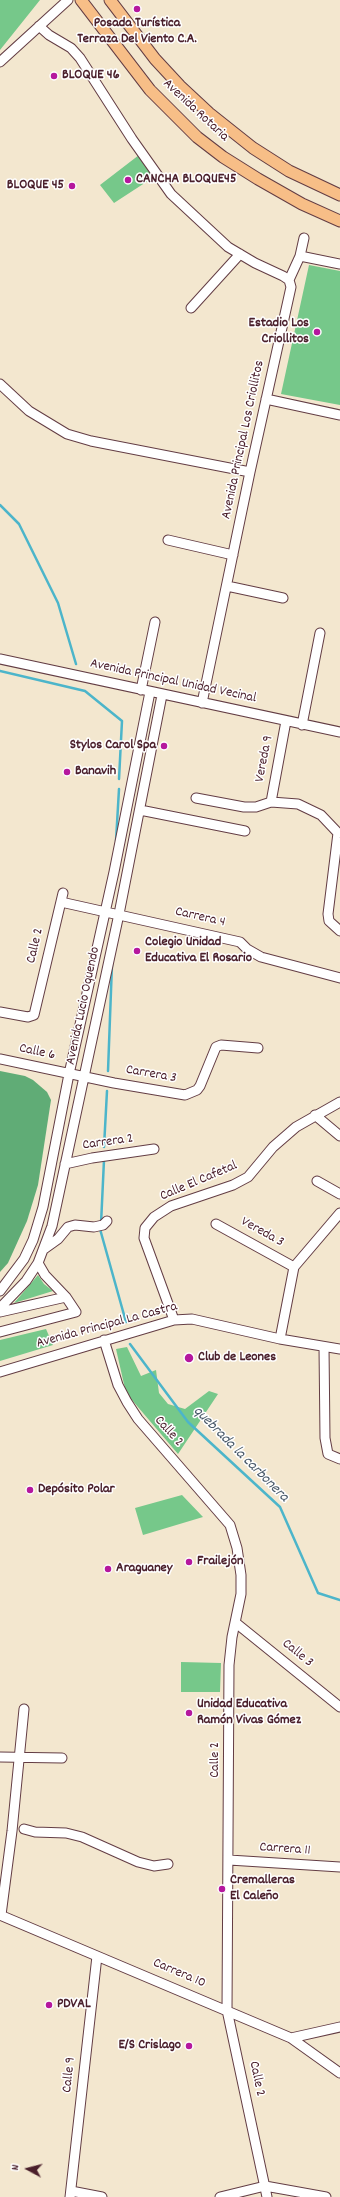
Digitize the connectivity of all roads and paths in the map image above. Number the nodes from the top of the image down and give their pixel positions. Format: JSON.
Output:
{"nodes":[{"id":1,"x":68,"y":0,"type":"edge"},
{"id":2,"x":81,"y":0,"type":"edge"},
{"id":3,"x":110,"y":0,"type":"edge"},
{"id":4,"x":39,"y":26,"type":"junction"},
{"id":5,"x":0,"y":62,"type":"edge"},
{"id":6,"x":340,"y":195,"type":"edge"},
{"id":7,"x":340,"y":221,"type":"edge"},
{"id":8,"x":304,"y":238,"type":"dead end"},
{"id":9,"x":240,"y":254,"type":"junction"},
{"id":10,"x":300,"y":256,"type":"junction"},
{"id":11,"x":340,"y":264,"type":"edge"},
{"id":12,"x":289,"y":280,"type":"junction"},
{"id":13,"x":191,"y":308,"type":"dead end"},
{"id":14,"x":0,"y":384,"type":"edge"},
{"id":15,"x":266,"y":399,"type":"junction"},
{"id":16,"x":340,"y":415,"type":"edge"},
{"id":17,"x":250,"y":472,"type":"junction"},
{"id":18,"x":168,"y":540,"type":"dead end"},
{"id":19,"x":233,"y":555,"type":"junction"},
{"id":20,"x":227,"y":586,"type":"junction"},
{"id":21,"x":283,"y":598,"type":"dead end"},
{"id":22,"x":155,"y":622,"type":"dead end"},
{"id":23,"x":320,"y":633,"type":"dead end"},
{"id":24,"x":0,"y":659,"type":"edge"},
{"id":25,"x":145,"y":691,"type":"junction"},
{"id":26,"x":162,"y":694,"type":"junction"},
{"id":27,"x":202,"y":703,"type":"junction"},
{"id":28,"x":286,"y":721,"type":"junction"},
{"id":29,"x":302,"y":724,"type":"junction"},
{"id":30,"x":340,"y":732,"type":"edge"},
{"id":31,"x":196,"y":798,"type":"dead end"},
{"id":32,"x":271,"y":802,"type":"junction"},
{"id":33,"x":140,"y":810,"type":"junction"},
{"id":34,"x":245,"y":831,"type":"dead end"},
{"id":35,"x":339,"y":833,"type":"edge"},
{"id":36,"x":106,"y":911,"type":"junction"},
{"id":37,"x":119,"y":914,"type":"junction"},
{"id":38,"x":340,"y":931,"type":"edge"},
{"id":39,"x":340,"y":978,"type":"edge"},
{"id":40,"x":0,"y":1012,"type":"edge"},
{"id":41,"x":258,"y":1048,"type":"dead end"},
{"id":42,"x":0,"y":1059,"type":"edge"},
{"id":43,"x":69,"y":1074,"type":"junction"},
{"id":44,"x":83,"y":1077,"type":"junction"},
{"id":45,"x":340,"y":1102,"type":"edge"},
{"id":46,"x":315,"y":1115,"type":"junction"},
{"id":47,"x":340,"y":1136,"type":"edge"},
{"id":48,"x":154,"y":1149,"type":"dead end"},
{"id":49,"x":65,"y":1164,"type":"junction"},
{"id":50,"x":317,"y":1181,"type":"dead end"},
{"id":51,"x":340,"y":1194,"type":"edge"},
{"id":52,"x":340,"y":1213,"type":"edge"},
{"id":53,"x":107,"y":1221,"type":"dead end"},
{"id":54,"x":216,"y":1224,"type":"dead end"},
{"id":55,"x":44,"y":1249,"type":"junction"},
{"id":56,"x":38,"y":1264,"type":"junction"},
{"id":57,"x":294,"y":1267,"type":"junction"},
{"id":58,"x":0,"y":1291,"type":"edge"},
{"id":59,"x":66,"y":1297,"type":"junction"},
{"id":60,"x":0,"y":1308,"type":"edge"},
{"id":61,"x":0,"y":1312,"type":"edge"},
{"id":62,"x":174,"y":1320,"type":"junction"},
{"id":63,"x":0,"y":1332,"type":"edge"},
{"id":64,"x":280,"y":1339,"type":"junction"},
{"id":65,"x":104,"y":1340,"type":"junction"},
{"id":66,"x":324,"y":1348,"type":"junction"},
{"id":67,"x":340,"y":1349,"type":"edge"},
{"id":68,"x":0,"y":1372,"type":"edge"},
{"id":69,"x":340,"y":1459,"type":"edge"},
{"id":70,"x":236,"y":1623,"type":"junction"},
{"id":71,"x":340,"y":1707,"type":"edge"},
{"id":72,"x":24,"y":1710,"type":"dead end"},
{"id":73,"x":0,"y":1757,"type":"edge"},
{"id":74,"x":20,"y":1758,"type":"junction"},
{"id":75,"x":62,"y":1758,"type":"dead end"},
{"id":76,"x":24,"y":1829,"type":"dead end"},
{"id":77,"x":229,"y":1860,"type":"junction"},
{"id":78,"x":168,"y":1864,"type":"dead end"},
{"id":79,"x":340,"y":1867,"type":"edge"},
{"id":80,"x":0,"y":1915,"type":"edge"},
{"id":81,"x":97,"y":1956,"type":"junction"},
{"id":82,"x":227,"y":2010,"type":"junction"},
{"id":83,"x":340,"y":2027,"type":"edge"},
{"id":84,"x":291,"y":2038,"type":"junction"},
{"id":85,"x":340,"y":2073,"type":"edge"},
{"id":86,"x":264,"y":2186,"type":"junction"},
{"id":87,"x":71,"y":2194,"type":"edge"},
{"id":88,"x":102,"y":2197,"type":"edge"},
{"id":89,"x":220,"y":2197,"type":"edge"},
{"id":90,"x":267,"y":2197,"type":"edge"},
{"id":91,"x":326,"y":2197,"type":"edge"}],
"edges":[{"from":1,"to":4,"type":"street"},
{"from":2,"to":7,"type":"main road","name":"Avenida Rotaria"},
{"from":3,"to":6,"type":"main road","name":"Avenida Rotaria"},
{"from":4,"to":5,"type":"street"},
{"from":4,"to":9,"type":"street"},
{"from":8,"to":10,"type":"street"},
{"from":9,"to":12,"type":"street"},
{"from":9,"to":13,"type":"street"},
{"from":10,"to":11,"type":"street"},
{"from":10,"to":12,"type":"street"},
{"from":12,"to":15,"type":"street","name":"Avenida Principal Los Criollitos"},
{"from":14,"to":17,"type":"street"},
{"from":15,"to":16,"type":"street"},
{"from":15,"to":17,"type":"street","name":"Avenida Principal Los Criollitos"},
{"from":17,"to":19,"type":"street","name":"Avenida Principal Los Criollitos"},
{"from":18,"to":19,"type":"street"},
{"from":19,"to":20,"type":"street","name":"Avenida Principal Los Criollitos"},
{"from":20,"to":21,"type":"street"},
{"from":20,"to":27,"type":"street","name":"Avenida Principal Los Criollitos"},
{"from":22,"to":25,"type":"street","name":"Avenida Lucio Oquendo"},
{"from":23,"to":29,"type":"street"},
{"from":24,"to":25,"type":"street","name":"Avenida Principal Unidad Vecinal"},
{"from":25,"to":26,"type":"street","name":"Avenida Principal Unidad Vecinal"},
{"from":25,"to":36,"type":"street","name":"Avenida Lucio Oquendo"},
{"from":26,"to":27,"type":"street","name":"Avenida Principal Unidad Vecinal"},
{"from":26,"to":33,"type":"street","name":"Avenida Lucio Oquendo"},
{"from":27,"to":28,"type":"street","name":"Avenida Principal Unidad Vecinal"},
{"from":28,"to":29,"type":"street","name":"Avenida Principal Unidad Vecinal"},
{"from":28,"to":32,"type":"street","name":"Vereda 9"},
{"from":29,"to":30,"type":"street","name":"Avenida Principal Unidad Vecinal"},
{"from":31,"to":32,"type":"street","name":"Vereda 9"},
{"from":32,"to":35,"type":"street","name":"Vereda 9"},
{"from":33,"to":34,"type":"street"},
{"from":33,"to":37,"type":"street","name":"Avenida Lucio Oquendo"},
{"from":35,"to":38,"type":"street"},
{"from":36,"to":37,"type":"street"},
{"from":36,"to":40,"type":"street","name":"Calle 2"},
{"from":36,"to":43,"type":"street","name":"Avenida Lucio Oquendo"},
{"from":37,"to":39,"type":"street","name":"Carrera 4"},
{"from":37,"to":44,"type":"street","name":"Avenida Lucio Oquendo"},
{"from":41,"to":44,"type":"street","name":"Carrera 3"},
{"from":42,"to":43,"type":"street","name":"Calle 6"},
{"from":43,"to":44,"type":"street"},
{"from":43,"to":58,"type":"street","name":"Avenida Lucio Oquendo"},
{"from":44,"to":49,"type":"street","name":"Avenida Lucio Oquendo"},
{"from":45,"to":46,"type":"street","name":"Calle El Cafetal"},
{"from":46,"to":47,"type":"street"},
{"from":46,"to":62,"type":"street","name":"Calle El Cafetal"},
{"from":48,"to":49,"type":"street","name":"Carrera 2"},
{"from":49,"to":55,"type":"street","name":"Avenida Lucio Oquendo"},
{"from":50,"to":51,"type":"street"},
{"from":52,"to":57,"type":"street"},
{"from":53,"to":55,"type":"street"},
{"from":54,"to":57,"type":"street","name":"Vereda 3"},
{"from":55,"to":56,"type":"street","name":"Avenida Lucio Oquendo"},
{"from":56,"to":59,"type":"street"},
{"from":56,"to":60,"type":"street","name":"Avenida Lucio Oquendo"},
{"from":57,"to":64,"type":"street"},
{"from":59,"to":61,"type":"street"},
{"from":59,"to":63,"type":"street"},
{"from":62,"to":64,"type":"street","name":"Avenida Principal La Castra"},
{"from":62,"to":65,"type":"street","name":"Avenida Principal La Castra"},
{"from":64,"to":66,"type":"street","name":"Avenida Principal La Castra"},
{"from":65,"to":68,"type":"street","name":"Avenida Principal La Castra"},
{"from":65,"to":70,"type":"street","name":"Calle 2"},
{"from":66,"to":67,"type":"street","name":"Avenida Principal La Castra"},
{"from":66,"to":69,"type":"street"},
{"from":70,"to":71,"type":"street","name":"Calle 3"},
{"from":70,"to":77,"type":"street","name":"Calle 2"},
{"from":72,"to":74,"type":"street"},
{"from":73,"to":74,"type":"street"},
{"from":74,"to":75,"type":"street"},
{"from":74,"to":80,"type":"street"},
{"from":76,"to":78,"type":"street"},
{"from":77,"to":79,"type":"street","name":"Carrera 11"},
{"from":77,"to":82,"type":"street","name":"Calle 2"},
{"from":80,"to":81,"type":"street","name":"Carrera 10"},
{"from":81,"to":82,"type":"street","name":"Carrera 10"},
{"from":81,"to":87,"type":"street","name":"Calle 9"},
{"from":82,"to":84,"type":"street","name":"Carrera 10"},
{"from":82,"to":86,"type":"street","name":"Calle 2"},
{"from":83,"to":84,"type":"street"},
{"from":84,"to":85,"type":"street","name":"Carrera 10"},
{"from":86,"to":89,"type":"street"},
{"from":86,"to":90,"type":"street","name":"Calle 2"},
{"from":86,"to":91,"type":"street"},
{"from":87,"to":88,"type":"street"}]}
